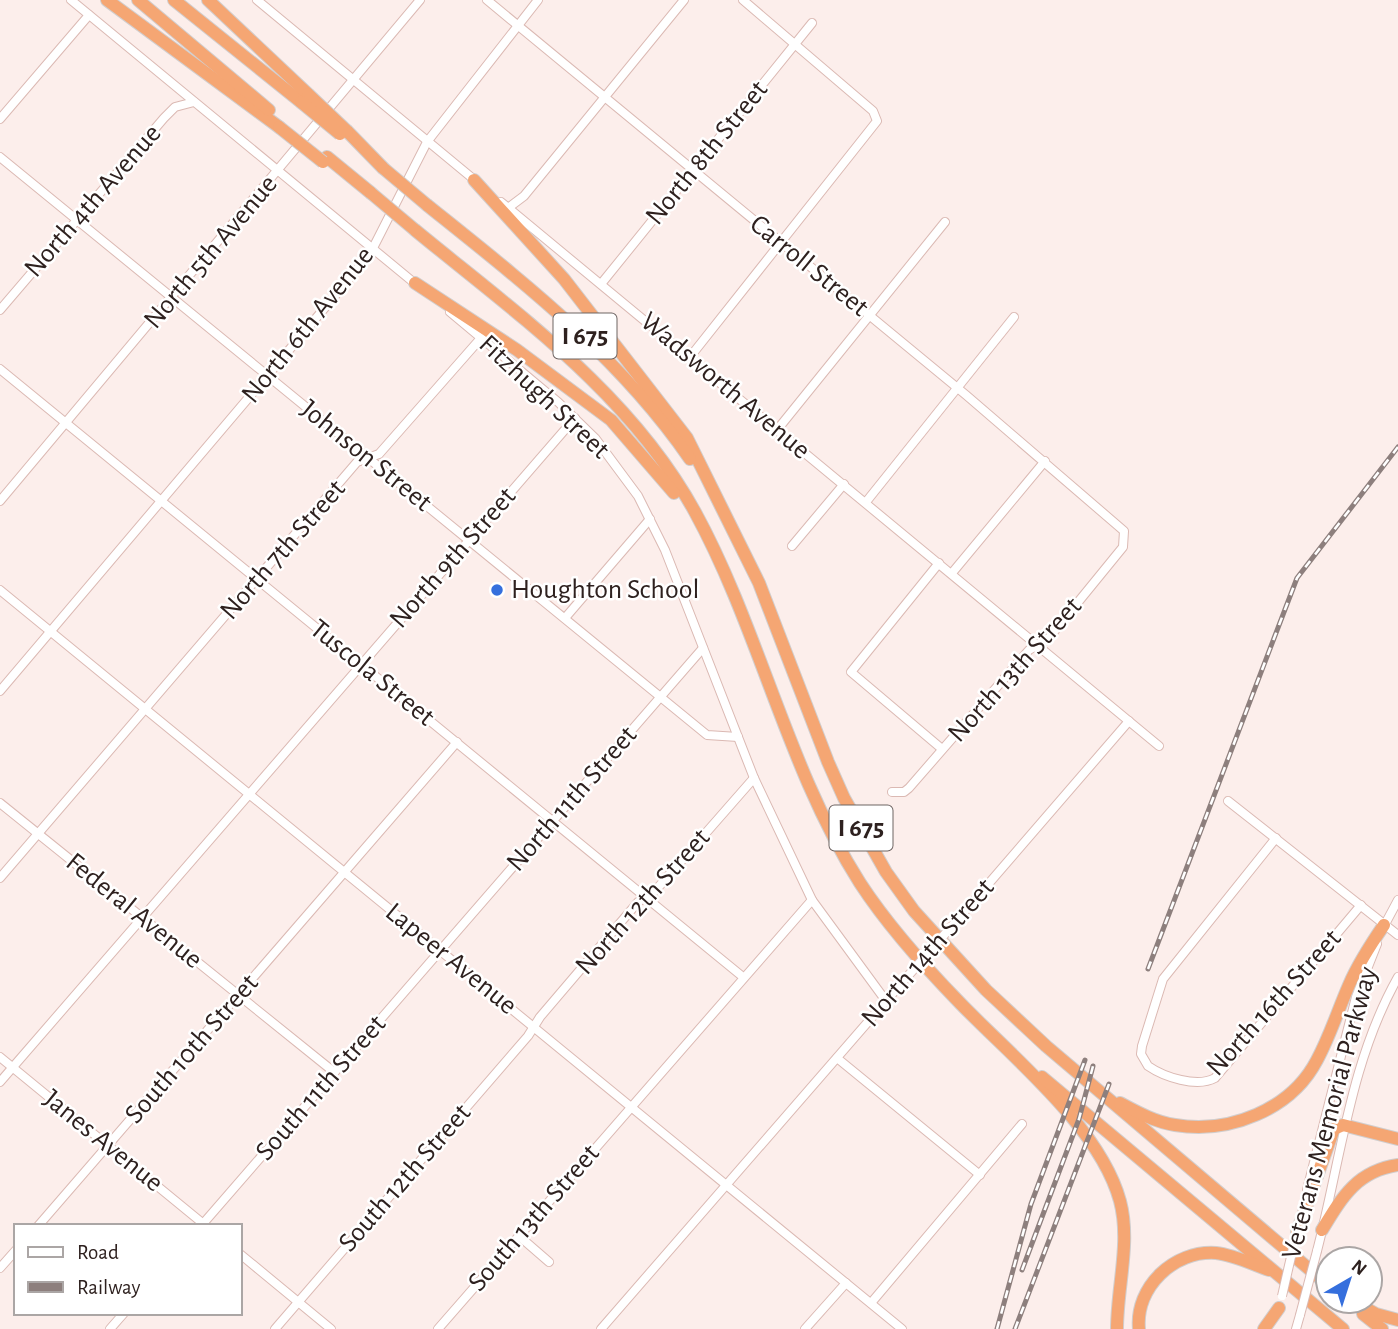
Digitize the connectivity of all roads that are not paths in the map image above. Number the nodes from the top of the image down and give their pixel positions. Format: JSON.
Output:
{"nodes":[{"id":1,"x":71,"y":0,"type":"edge"},
{"id":2,"x":107,"y":0,"type":"edge"},
{"id":3,"x":138,"y":0,"type":"edge"},
{"id":4,"x":174,"y":0,"type":"edge"},
{"id":5,"x":208,"y":0,"type":"edge"},
{"id":6,"x":420,"y":0,"type":"edge"},
{"id":7,"x":487,"y":0,"type":"edge"},
{"id":8,"x":538,"y":0,"type":"edge"},
{"id":9,"x":684,"y":0,"type":"edge"},
{"id":10,"x":743,"y":0,"type":"edge"},
{"id":11,"x":260,"y":1,"type":"edge"},
{"id":12,"x":89,"y":15,"type":"junction"},
{"id":13,"x":812,"y":23,"type":"dead end"},
{"id":14,"x":518,"y":25,"type":"junction"},
{"id":15,"x":795,"y":44,"type":"junction"},
{"id":16,"x":354,"y":82,"type":"junction"},
{"id":17,"x":304,"y":98,"type":"junction"},
{"id":18,"x":606,"y":98,"type":"junction"},
{"id":19,"x":194,"y":102,"type":"junction"},
{"id":20,"x":0,"y":119,"type":"edge"},
{"id":21,"x":281,"y":124,"type":"junction"},
{"id":22,"x":428,"y":142,"type":"junction"},
{"id":23,"x":0,"y":157,"type":"edge"},
{"id":24,"x":693,"y":170,"type":"junction"},
{"id":25,"x":279,"y":172,"type":"junction"},
{"id":26,"x":474,"y":180,"type":"junction"},
{"id":27,"x":508,"y":208,"type":"junction"},
{"id":28,"x":76,"y":220,"type":"junction"},
{"id":29,"x":945,"y":222,"type":"dead end"},
{"id":30,"x":780,"y":243,"type":"junction"},
{"id":31,"x":373,"y":248,"type":"junction"},
{"id":32,"x":415,"y":284,"type":"junction"},
{"id":33,"x":601,"y":284,"type":"junction"},
{"id":34,"x":172,"y":298,"type":"junction"},
{"id":35,"x":0,"y":310,"type":"edge"},
{"id":36,"x":869,"y":315,"type":"junction"},
{"id":37,"x":1014,"y":317,"type":"dead end"},
{"id":38,"x":481,"y":338,"type":"junction"},
{"id":39,"x":690,"y":357,"type":"junction"},
{"id":40,"x":0,"y":369,"type":"edge"},
{"id":41,"x":268,"y":376,"type":"junction"},
{"id":42,"x":958,"y":388,"type":"junction"},
{"id":43,"x":575,"y":418,"type":"junction"},
{"id":44,"x":66,"y":423,"type":"junction"},
{"id":45,"x":777,"y":429,"type":"junction"},
{"id":46,"x":368,"y":458,"type":"junction"},
{"id":47,"x":1045,"y":461,"type":"junction"},
{"id":48,"x":844,"y":484,"type":"junction"},
{"id":49,"x":714,"y":494,"type":"junction"},
{"id":50,"x":0,"y":501,"type":"edge"},
{"id":51,"x":162,"y":501,"type":"junction"},
{"id":52,"x":866,"y":502,"type":"junction"},
{"id":53,"x":650,"y":519,"type":"junction"},
{"id":54,"x":705,"y":531,"type":"junction"},
{"id":55,"x":1126,"y":536,"type":"joint"},
{"id":56,"x":468,"y":540,"type":"junction"},
{"id":57,"x":792,"y":545,"type":"dead end"},
{"id":58,"x":939,"y":563,"type":"junction"},
{"id":59,"x":953,"y":573,"type":"junction"},
{"id":60,"x":257,"y":579,"type":"junction"},
{"id":61,"x":0,"y":590,"type":"edge"},
{"id":62,"x":565,"y":618,"type":"junction"},
{"id":63,"x":51,"y":631,"type":"junction"},
{"id":64,"x":1039,"y":646,"type":"junction"},
{"id":65,"x":703,"y":649,"type":"junction"},
{"id":66,"x":361,"y":664,"type":"junction"},
{"id":67,"x":0,"y":691,"type":"edge"},
{"id":68,"x":660,"y":697,"type":"junction"},
{"id":69,"x":147,"y":709,"type":"junction"},
{"id":70,"x":1129,"y":721,"type":"junction"},
{"id":71,"x":738,"y":737,"type":"junction"},
{"id":72,"x":457,"y":743,"type":"junction"},
{"id":73,"x":1159,"y":746,"type":"dead end"},
{"id":74,"x":943,"y":749,"type":"junction"},
{"id":75,"x":754,"y":778,"type":"junction"},
{"id":76,"x":892,"y":792,"type":"dead end"},
{"id":77,"x":250,"y":794,"type":"junction"},
{"id":78,"x":1228,"y":801,"type":"dead end"},
{"id":79,"x":0,"y":803,"type":"edge"},
{"id":80,"x":553,"y":820,"type":"junction"},
{"id":81,"x":38,"y":834,"type":"junction"},
{"id":82,"x":1276,"y":838,"type":"junction"},
{"id":83,"x":346,"y":873,"type":"junction"},
{"id":84,"x":0,"y":878,"type":"edge"},
{"id":85,"x":646,"y":897,"type":"junction"},
{"id":86,"x":812,"y":900,"type":"junction"},
{"id":87,"x":1398,"y":900,"type":"edge"},
{"id":88,"x":1361,"y":905,"type":"junction"},
{"id":89,"x":142,"y":917,"type":"junction"},
{"id":90,"x":1384,"y":925,"type":"junction"},
{"id":91,"x":1398,"y":935,"type":"edge"},
{"id":92,"x":440,"y":950,"type":"junction"},
{"id":93,"x":743,"y":977,"type":"junction"},
{"id":94,"x":1398,"y":977,"type":"edge"},
{"id":95,"x":239,"y":996,"type":"junction"},
{"id":96,"x":886,"y":1001,"type":"junction"},
{"id":97,"x":533,"y":1026,"type":"junction"},
{"id":98,"x":1015,"y":1055,"type":"junction"},
{"id":99,"x":0,"y":1057,"type":"edge"},
{"id":100,"x":837,"y":1058,"type":"junction"},
{"id":101,"x":13,"y":1068,"type":"junction"},
{"id":102,"x":334,"y":1072,"type":"junction"},
{"id":103,"x":0,"y":1082,"type":"edge"},
{"id":104,"x":1105,"y":1097,"type":"junction"},
{"id":105,"x":631,"y":1107,"type":"junction"},
{"id":106,"x":1021,"y":1124,"type":"dead end"},
{"id":107,"x":1343,"y":1125,"type":"junction"},
{"id":108,"x":1398,"y":1139,"type":"edge"},
{"id":109,"x":108,"y":1145,"type":"junction"},
{"id":110,"x":1398,"y":1166,"type":"edge"},
{"id":111,"x":979,"y":1175,"type":"junction"},
{"id":112,"x":727,"y":1184,"type":"junction"},
{"id":113,"x":40,"y":1224,"type":"edge"},
{"id":114,"x":202,"y":1224,"type":"edge"},
{"id":115,"x":204,"y":1224,"type":"edge"},
{"id":116,"x":1322,"y":1230,"type":"junction"},
{"id":117,"x":1296,"y":1234,"type":"junction"},
{"id":118,"x":519,"y":1236,"type":"junction"},
{"id":119,"x":14,"y":1252,"type":"edge"},
{"id":120,"x":242,"y":1256,"type":"edge"},
{"id":121,"x":549,"y":1262,"type":"dead end"},
{"id":122,"x":0,"y":1268,"type":"edge"},
{"id":123,"x":1275,"y":1272,"type":"junction"},
{"id":124,"x":1314,"y":1273,"type":"edge"},
{"id":125,"x":846,"y":1283,"type":"junction"},
{"id":126,"x":299,"y":1302,"type":"junction"},
{"id":127,"x":1280,"y":1302,"type":"junction"},
{"id":128,"x":871,"y":1303,"type":"junction"},
{"id":129,"x":122,"y":1315,"type":"edge"},
{"id":130,"x":1365,"y":1315,"type":"edge"},
{"id":131,"x":1380,"y":1315,"type":"edge"},
{"id":132,"x":1398,"y":1320,"type":"edge"},
{"id":133,"x":110,"y":1329,"type":"edge"},
{"id":134,"x":275,"y":1329,"type":"edge"},
{"id":135,"x":331,"y":1329,"type":"edge"},
{"id":136,"x":438,"y":1329,"type":"edge"},
{"id":137,"x":601,"y":1329,"type":"edge"},
{"id":138,"x":805,"y":1329,"type":"edge"},
{"id":139,"x":902,"y":1329,"type":"edge"},
{"id":140,"x":1117,"y":1329,"type":"edge"},
{"id":141,"x":1139,"y":1329,"type":"edge"},
{"id":142,"x":1264,"y":1329,"type":"edge"},
{"id":143,"x":1272,"y":1329,"type":"edge"},
{"id":144,"x":1296,"y":1329,"type":"edge"},
{"id":145,"x":1343,"y":1329,"type":"edge"},
{"id":146,"x":1382,"y":1329,"type":"edge"}],
"edges":[{"from":1,"to":12,"type":"street","name":"Fitzhugh Street"},
{"from":2,"to":21,"type":"highway"},
{"from":3,"to":21,"type":"highway","number":"I 675"},
{"from":4,"to":17,"type":"highway"},
{"from":5,"to":17,"type":"highway"},
{"from":6,"to":16,"type":"street","name":"North 5th Avenue"},
{"from":7,"to":14,"type":"street","name":"Carroll Street"},
{"from":8,"to":14,"type":"street","name":"North 6th Avenue"},
{"from":9,"to":18,"type":"street"},
{"from":10,"to":15,"type":"street"},
{"from":11,"to":16,"type":"street","name":"Wadsworth Avenue"},
{"from":12,"to":19,"type":"street","name":"Fitzhugh Street"},
{"from":12,"to":20,"type":"street"},
{"from":13,"to":15,"type":"street","name":"North 8th Street"},
{"from":14,"to":18,"type":"street","name":"Carroll Street"},
{"from":14,"to":22,"type":"street","name":"North 6th Avenue"},
{"from":15,"to":24,"type":"street","name":"North 8th Street"},
{"from":15,"to":30,"type":"street"},
{"from":16,"to":22,"type":"street","name":"Wadsworth Avenue"},
{"from":16,"to":25,"type":"street","name":"North 5th Avenue"},
{"from":17,"to":49,"type":"highway","number":"I 675","bridge":true},
{"from":18,"to":24,"type":"street","name":"Carroll Street"},
{"from":18,"to":27,"type":"street"},
{"from":19,"to":25,"type":"street","name":"Fitzhugh Street"},
{"from":19,"to":28,"type":"street","name":"North 4th Avenue"},
{"from":21,"to":54,"type":"highway","number":"I 675","bridge":true},
{"from":22,"to":26,"type":"street","name":"Wadsworth Avenue"},
{"from":22,"to":31,"type":"street","name":"North 6th Avenue"},
{"from":23,"to":28,"type":"street","name":"Johnson Street"},
{"from":24,"to":30,"type":"street","name":"Carroll Street"},
{"from":24,"to":33,"type":"street","name":"North 8th Street"},
{"from":25,"to":31,"type":"street","name":"Fitzhugh Street"},
{"from":25,"to":34,"type":"street","name":"North 5th Avenue"},
{"from":26,"to":27,"type":"street","name":"Wadsworth Avenue"},
{"from":26,"to":49,"type":"highway"},
{"from":27,"to":33,"type":"street","name":"Wadsworth Avenue"},
{"from":28,"to":34,"type":"street","name":"Johnson Street"},
{"from":28,"to":35,"type":"street","name":"North 4th Avenue"},
{"from":29,"to":36,"type":"street"},
{"from":30,"to":36,"type":"street","name":"Carroll Street"},
{"from":30,"to":39,"type":"street"},
{"from":31,"to":32,"type":"street","name":"Fitzhugh Street"},
{"from":31,"to":41,"type":"street","name":"North 6th Avenue"},
{"from":32,"to":38,"type":"street","name":"Fitzhugh Street"},
{"from":32,"to":54,"type":"highway"},
{"from":33,"to":39,"type":"street","name":"Wadsworth Avenue"},
{"from":34,"to":41,"type":"street","name":"Johnson Street"},
{"from":34,"to":44,"type":"street","name":"North 5th Avenue"},
{"from":36,"to":42,"type":"street","name":"Carroll Street"},
{"from":36,"to":45,"type":"street"},
{"from":37,"to":42,"type":"street"},
{"from":38,"to":43,"type":"street","name":"Fitzhugh Street"},
{"from":38,"to":46,"type":"street","name":"North 7th Street"},
{"from":39,"to":45,"type":"street","name":"Wadsworth Avenue"},
{"from":40,"to":44,"type":"street","name":"Tuscola Street"},
{"from":41,"to":46,"type":"street","name":"Johnson Street"},
{"from":41,"to":51,"type":"street","name":"North 6th Avenue"},
{"from":42,"to":47,"type":"street","name":"Carroll Street"},
{"from":42,"to":52,"type":"street"},
{"from":43,"to":53,"type":"street","name":"Fitzhugh Street"},
{"from":43,"to":56,"type":"street","name":"North 9th Street"},
{"from":44,"to":50,"type":"street","name":"North 5th Avenue"},
{"from":44,"to":51,"type":"street","name":"Tuscola Street"},
{"from":45,"to":48,"type":"street","name":"Wadsworth Avenue"},
{"from":46,"to":56,"type":"street","name":"Johnson Street"},
{"from":46,"to":60,"type":"street","name":"North 7th Street"},
{"from":47,"to":55,"type":"street","name":"Carroll Street"},
{"from":47,"to":59,"type":"street"},
{"from":48,"to":52,"type":"street","name":"Wadsworth Avenue"},
{"from":48,"to":57,"type":"street"},
{"from":49,"to":104,"type":"highway","number":"I 675"},
{"from":51,"to":60,"type":"street","name":"Tuscola Street"},
{"from":51,"to":63,"type":"street","name":"North 6th Avenue"},
{"from":52,"to":58,"type":"street","name":"Wadsworth Avenue"},
{"from":53,"to":62,"type":"street"},
{"from":53,"to":65,"type":"street","name":"Fitzhugh Street"},
{"from":54,"to":98,"type":"highway","number":"I 675"},
{"from":55,"to":64,"type":"street","name":"North 13th Street"},
{"from":56,"to":62,"type":"street","name":"Johnson Street"},
{"from":56,"to":66,"type":"street","name":"North 9th Street"},
{"from":58,"to":59,"type":"street","name":"Wadsworth Avenue"},
{"from":58,"to":74,"type":"street"},
{"from":59,"to":64,"type":"street","name":"Wadsworth Avenue"},
{"from":60,"to":66,"type":"street","name":"Tuscola Street"},
{"from":60,"to":69,"type":"street","name":"North 7th Street"},
{"from":61,"to":63,"type":"street","name":"Lapeer Avenue"},
{"from":62,"to":68,"type":"street","name":"Johnson Street"},
{"from":63,"to":67,"type":"street","name":"North 6th Avenue"},
{"from":63,"to":69,"type":"street","name":"Lapeer Avenue"},
{"from":64,"to":70,"type":"street","name":"Wadsworth Avenue"},
{"from":64,"to":74,"type":"street","name":"North 13th Street"},
{"from":65,"to":68,"type":"street","name":"North 11th Street"},
{"from":65,"to":71,"type":"street","name":"Fitzhugh Street"},
{"from":66,"to":72,"type":"street","name":"Tuscola Street"},
{"from":66,"to":77,"type":"street","name":"North 9th Street"},
{"from":68,"to":71,"type":"street","name":"Johnson Street"},
{"from":68,"to":80,"type":"street","name":"North 11th Street"},
{"from":69,"to":77,"type":"street","name":"Lapeer Avenue"},
{"from":69,"to":81,"type":"street","name":"North 7th Street"},
{"from":70,"to":73,"type":"street","name":"Wadsworth Avenue"},
{"from":70,"to":96,"type":"street","name":"North 14th Street","bridge":true},
{"from":71,"to":75,"type":"street","name":"Fitzhugh Street"},
{"from":72,"to":80,"type":"street","name":"Tuscola Street"},
{"from":72,"to":83,"type":"street","name":"South 10th Street"},
{"from":74,"to":76,"type":"street","name":"North 13th Street"},
{"from":75,"to":85,"type":"street","name":"North 12th Street"},
{"from":75,"to":86,"type":"street","name":"Fitzhugh Street"},
{"from":77,"to":83,"type":"street","name":"Lapeer Avenue"},
{"from":77,"to":89,"type":"street","name":"North 9th Street"},
{"from":78,"to":82,"type":"street"},
{"from":79,"to":81,"type":"street","name":"Federal Avenue"},
{"from":80,"to":85,"type":"street","name":"Tuscola Street"},
{"from":80,"to":92,"type":"street","name":"North 11th Street"},
{"from":81,"to":84,"type":"street","name":"North 7th Street"},
{"from":81,"to":89,"type":"street","name":"Federal Avenue"},
{"from":82,"to":88,"type":"street"},
{"from":82,"to":88,"type":"street","name":"North 16th Street"},
{"from":83,"to":92,"type":"street","name":"Lapeer Avenue"},
{"from":83,"to":95,"type":"street","name":"South 10th Street"},
{"from":85,"to":93,"type":"street","name":"Tuscola Street"},
{"from":85,"to":97,"type":"street","name":"North 12th Street"},
{"from":86,"to":93,"type":"street"},
{"from":86,"to":96,"type":"street","name":"Fitzhugh Street"},
{"from":87,"to":90,"type":"street","name":"Veterans Memorial Parkway"},
{"from":88,"to":90,"type":"street"},
{"from":89,"to":95,"type":"street","name":"Federal Avenue"},
{"from":89,"to":101,"type":"street","name":"North 9th Street"},
{"from":90,"to":91,"type":"street"},
{"from":90,"to":104,"type":"highway"},
{"from":90,"to":117,"type":"street","name":"Veterans Memorial Parkway"},
{"from":92,"to":97,"type":"street","name":"Lapeer Avenue"},
{"from":92,"to":102,"type":"street","name":"South 11th Street"},
{"from":93,"to":105,"type":"street"},
{"from":94,"to":107,"type":"street","name":"Veterans Memorial Parkway"},
{"from":95,"to":102,"type":"street","name":"Federal Avenue"},
{"from":95,"to":109,"type":"street","name":"South 10th Street"},
{"from":96,"to":100,"type":"street","name":"North 14th Street"},
{"from":97,"to":105,"type":"street","name":"Lapeer Avenue"},
{"from":97,"to":126,"type":"street","name":"South 12th Street"},
{"from":98,"to":123,"type":"highway","number":"I 675"},
{"from":98,"to":140,"type":"highway"},
{"from":99,"to":101,"type":"street","name":"Janes Avenue"},
{"from":100,"to":111,"type":"street"},
{"from":100,"to":112,"type":"street","name":"North 14th Street"},
{"from":101,"to":103,"type":"street","name":"North 9th Street"},
{"from":101,"to":109,"type":"street","name":"Janes Avenue"},
{"from":102,"to":115,"type":"street","name":"South 11th Street"},
{"from":104,"to":124,"type":"highway","number":"I 675"},
{"from":105,"to":112,"type":"street","name":"Lapeer Avenue"},
{"from":105,"to":118,"type":"street","name":"South 13th Street"},
{"from":106,"to":111,"type":"street"},
{"from":107,"to":108,"type":"highway"},
{"from":107,"to":116,"type":"street","name":"Veterans Memorial Parkway"},
{"from":107,"to":117,"type":"highway"},
{"from":109,"to":113,"type":"street","name":"South 10th Street"},
{"from":109,"to":114,"type":"street","name":"Janes Avenue"},
{"from":110,"to":116,"type":"highway"},
{"from":111,"to":128,"type":"street"},
{"from":112,"to":125,"type":"street","name":"Lapeer Avenue"},
{"from":112,"to":137,"type":"street","name":"North 14th Street"},
{"from":116,"to":144,"type":"street","name":"Veterans Memorial Parkway","bridge":true},
{"from":117,"to":127,"type":"street","name":"Veterans Memorial Parkway","bridge":true},
{"from":118,"to":121,"type":"street"},
{"from":118,"to":136,"type":"street","name":"South 13th Street"},
{"from":119,"to":122,"type":"street"},
{"from":120,"to":126,"type":"street"},
{"from":123,"to":141,"type":"highway"},
{"from":123,"to":145,"type":"highway","number":"I 675"},
{"from":125,"to":128,"type":"street","name":"Lapeer Avenue"},
{"from":125,"to":138,"type":"street"},
{"from":126,"to":134,"type":"street","name":"South 12th Street"},
{"from":126,"to":135,"type":"street"},
{"from":127,"to":142,"type":"highway"},
{"from":127,"to":143,"type":"street","name":"Veterans Memorial Parkway"},
{"from":128,"to":139,"type":"street","name":"Lapeer Avenue"},
{"from":129,"to":133,"type":"street"},
{"from":130,"to":146,"type":"highway"},
{"from":131,"to":132,"type":"highway"}]}
